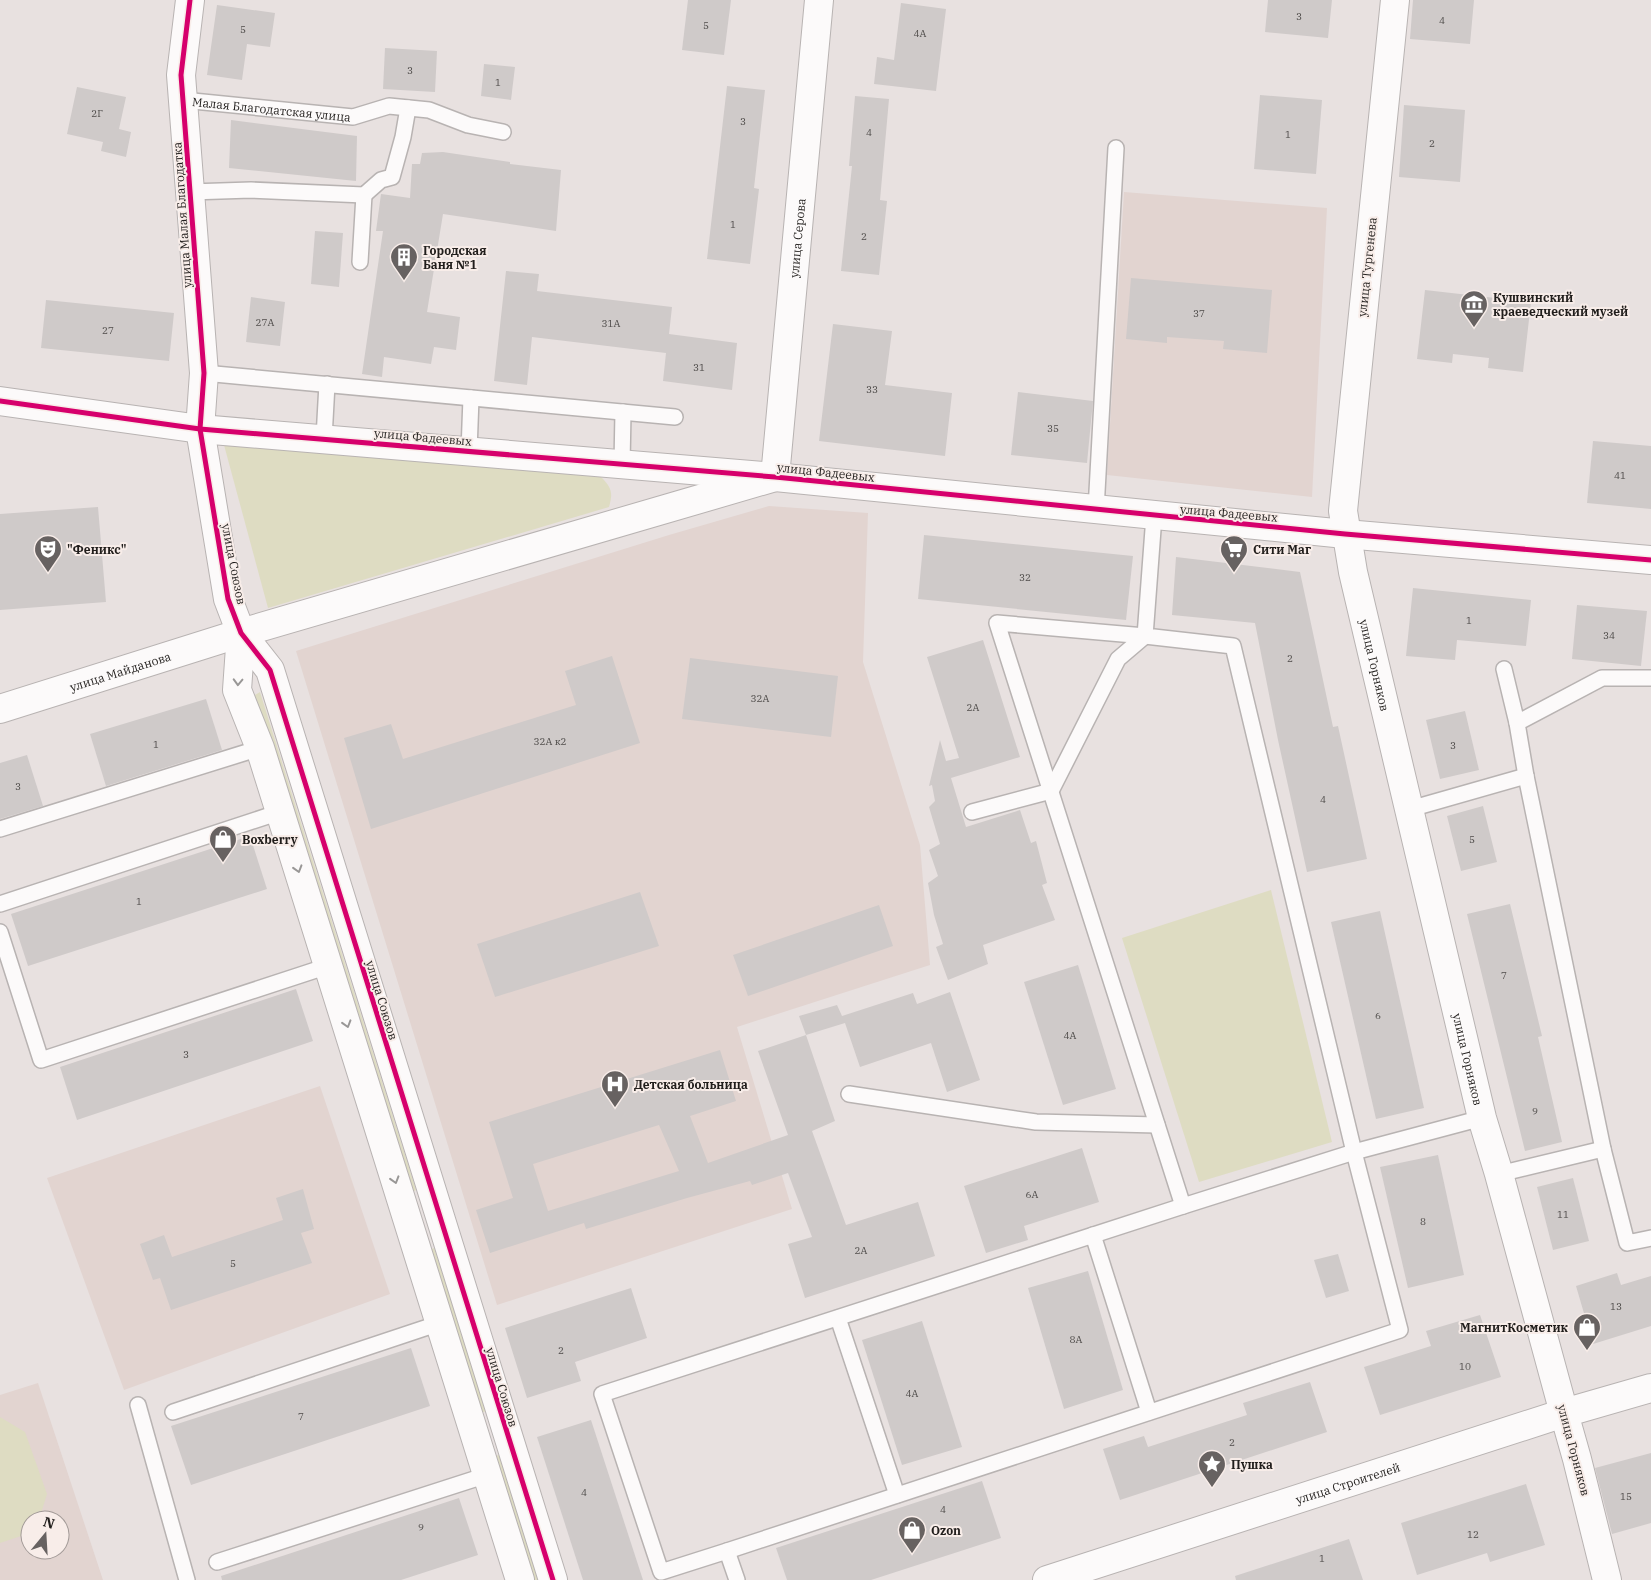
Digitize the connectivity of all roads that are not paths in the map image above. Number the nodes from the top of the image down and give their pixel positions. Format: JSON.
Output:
{"nodes":[{"id":1,"x":190,"y":0,"type":"edge"},
{"id":2,"x":819,"y":0,"type":"edge"},
{"id":3,"x":1396,"y":0,"type":"edge"},
{"id":4,"x":183,"y":100,"type":"junction"},
{"id":5,"x":408,"y":108,"type":"junction"},
{"id":6,"x":503,"y":132,"type":"dead end"},
{"id":7,"x":1116,"y":148,"type":"dead end"},
{"id":8,"x":190,"y":192,"type":"junction"},
{"id":9,"x":364,"y":195,"type":"junction"},
{"id":10,"x":360,"y":262,"type":"dead end"},
{"id":11,"x":204,"y":373,"type":"junction"},
{"id":12,"x":327,"y":384,"type":"junction"},
{"id":13,"x":471,"y":398,"type":"junction"},
{"id":14,"x":0,"y":401,"type":"edge"},
{"id":15,"x":623,"y":412,"type":"junction"},
{"id":16,"x":674,"y":417,"type":"dead end"},
{"id":17,"x":200,"y":429,"type":"junction"},
{"id":18,"x":324,"y":438,"type":"junction"},
{"id":19,"x":468,"y":451,"type":"junction"},
{"id":20,"x":622,"y":464,"type":"junction"},
{"id":21,"x":775,"y":477,"type":"junction"},
{"id":22,"x":1096,"y":510,"type":"junction"},
{"id":23,"x":1154,"y":516,"type":"junction"},
{"id":24,"x":1346,"y":534,"type":"junction"},
{"id":25,"x":1651,"y":560,"type":"edge"},
{"id":26,"x":241,"y":633,"type":"junction"},
{"id":27,"x":1145,"y":636,"type":"junction"},
{"id":28,"x":1504,"y":669,"type":"dead end"},
{"id":29,"x":1651,"y":678,"type":"edge"},
{"id":30,"x":0,"y":709,"type":"edge"},
{"id":31,"x":1517,"y":723,"type":"junction"},
{"id":32,"x":260,"y":748,"type":"junction"},
{"id":33,"x":1526,"y":776,"type":"junction"},
{"id":34,"x":1051,"y":791,"type":"junction"},
{"id":35,"x":1410,"y":809,"type":"junction"},
{"id":36,"x":280,"y":812,"type":"junction"},
{"id":37,"x":972,"y":812,"type":"dead end"},
{"id":38,"x":0,"y":829,"type":"edge"},
{"id":39,"x":0,"y":904,"type":"edge"},
{"id":40,"x":0,"y":932,"type":"edge"},
{"id":41,"x":328,"y":966,"type":"junction"},
{"id":42,"x":849,"y":1094,"type":"dead end"},
{"id":43,"x":1482,"y":1118,"type":"junction"},
{"id":44,"x":1158,"y":1125,"type":"junction"},
{"id":45,"x":1602,"y":1149,"type":"junction"},
{"id":46,"x":1354,"y":1152,"type":"junction"},
{"id":47,"x":1498,"y":1174,"type":"junction"},
{"id":48,"x":435,"y":1205,"type":"junction"},
{"id":49,"x":1183,"y":1206,"type":"junction"},
{"id":50,"x":406,"y":1216,"type":"junction"},
{"id":51,"x":1093,"y":1235,"type":"junction"},
{"id":52,"x":1651,"y":1238,"type":"edge"},
{"id":53,"x":838,"y":1318,"type":"junction"},
{"id":54,"x":440,"y":1323,"type":"junction"},
{"id":55,"x":1651,"y":1388,"type":"edge"},
{"id":56,"x":138,"y":1405,"type":"dead end"},
{"id":57,"x":173,"y":1412,"type":"dead end"},
{"id":58,"x":1149,"y":1412,"type":"junction"},
{"id":59,"x":1564,"y":1413,"type":"junction"},
{"id":60,"x":502,"y":1421,"type":"junction"},
{"id":61,"x":473,"y":1429,"type":"junction"},
{"id":62,"x":487,"y":1475,"type":"junction"},
{"id":63,"x":897,"y":1495,"type":"junction"},
{"id":64,"x":727,"y":1551,"type":"junction"},
{"id":65,"x":217,"y":1562,"type":"dead end"},
{"id":66,"x":187,"y":1580,"type":"edge"},
{"id":67,"x":520,"y":1580,"type":"edge"},
{"id":68,"x":552,"y":1580,"type":"edge"},
{"id":69,"x":737,"y":1580,"type":"edge"},
{"id":70,"x":1047,"y":1580,"type":"edge"},
{"id":71,"x":1607,"y":1580,"type":"edge"}],
"edges":[{"from":1,"to":4,"type":"street","name":"улица Малая Благодатка"},
{"from":2,"to":21,"type":"street","name":"улица Серова"},
{"from":3,"to":24,"type":"street","name":"улица Тургенева"},
{"from":4,"to":5,"type":"lane","name":"Малая Благодатская улица"},
{"from":4,"to":8,"type":"street","name":"улица Малая Благодатка"},
{"from":5,"to":6,"type":"lane","name":"Малая Благодатская улица"},
{"from":5,"to":9,"type":"lane"},
{"from":7,"to":22,"type":"lane"},
{"from":8,"to":9,"type":"lane"},
{"from":8,"to":11,"type":"street","name":"улица Малая Благодатка"},
{"from":9,"to":10,"type":"lane"},
{"from":11,"to":12,"type":"lane"},
{"from":11,"to":17,"type":"street","name":"улица Малая Благодатка"},
{"from":12,"to":13,"type":"lane"},
{"from":12,"to":18,"type":"lane"},
{"from":13,"to":15,"type":"lane"},
{"from":13,"to":19,"type":"lane"},
{"from":14,"to":17,"type":"street","name":"улица Фадеевых"},
{"from":15,"to":16,"type":"lane"},
{"from":15,"to":20,"type":"lane"},
{"from":17,"to":18,"type":"street","name":"улица Фадеевых"},
{"from":17,"to":26,"type":"street","name":"улица Союзов"},
{"from":18,"to":19,"type":"street","name":"улица Фадеевых"},
{"from":19,"to":20,"type":"street","name":"улица Фадеевых"},
{"from":20,"to":21,"type":"street","name":"улица Фадеевых"},
{"from":21,"to":22,"type":"street","name":"улица Фадеевых"},
{"from":21,"to":26,"type":"street","name":"улица Майданова"},
{"from":22,"to":23,"type":"street","name":"улица Фадеевых"},
{"from":23,"to":24,"type":"street","name":"улица Фадеевых"},
{"from":23,"to":27,"type":"lane"},
{"from":24,"to":25,"type":"street","name":"улица Фадеевых"},
{"from":24,"to":35,"type":"street","name":"улица Горняков"},
{"from":26,"to":30,"type":"street","name":"улица Майданова"},
{"from":26,"to":32,"type":"street","name":"улица Союзов","one_way":true},
{"from":26,"to":48,"type":"street","name":"улица Союзов"},
{"from":27,"to":34,"type":"lane"},
{"from":27,"to":34,"type":"lane"},
{"from":27,"to":46,"type":"lane"},
{"from":28,"to":31,"type":"lane"},
{"from":29,"to":31,"type":"lane"},
{"from":31,"to":33,"type":"lane"},
{"from":32,"to":36,"type":"street","name":"улица Союзов"},
{"from":32,"to":38,"type":"lane"},
{"from":33,"to":35,"type":"lane"},
{"from":33,"to":45,"type":"lane"},
{"from":34,"to":37,"type":"lane"},
{"from":34,"to":44,"type":"lane"},
{"from":35,"to":43,"type":"street","name":"улица Горняков"},
{"from":36,"to":39,"type":"lane"},
{"from":36,"to":41,"type":"street","name":"улица Союзов","one_way":true},
{"from":40,"to":41,"type":"lane"},
{"from":41,"to":50,"type":"street","name":"улица Союзов","one_way":true},
{"from":42,"to":44,"type":"lane"},
{"from":43,"to":46,"type":"lane"},
{"from":43,"to":47,"type":"street","name":"улица Горняков"},
{"from":44,"to":49,"type":"lane"},
{"from":45,"to":47,"type":"lane"},
{"from":45,"to":52,"type":"lane"},
{"from":46,"to":49,"type":"lane"},
{"from":46,"to":58,"type":"lane"},
{"from":47,"to":59,"type":"street","name":"улица Горняков"},
{"from":48,"to":50,"type":"street"},
{"from":48,"to":60,"type":"street","name":"улица Союзов"},
{"from":49,"to":51,"type":"lane"},
{"from":50,"to":54,"type":"street","name":"улица Союзов"},
{"from":51,"to":53,"type":"lane"},
{"from":51,"to":58,"type":"lane"},
{"from":53,"to":63,"type":"lane"},
{"from":53,"to":64,"type":"lane"},
{"from":54,"to":57,"type":"lane"},
{"from":54,"to":61,"type":"street","name":"улица Союзов"},
{"from":55,"to":59,"type":"street","name":"улица Строителей"},
{"from":56,"to":66,"type":"lane"},
{"from":58,"to":63,"type":"lane"},
{"from":59,"to":70,"type":"street","name":"улица Строителей"},
{"from":59,"to":71,"type":"street","name":"улица Горняков"},
{"from":60,"to":61,"type":"street"},
{"from":60,"to":68,"type":"street","name":"улица Союзов"},
{"from":61,"to":62,"type":"street","name":"улица Союзов"},
{"from":62,"to":65,"type":"lane"},
{"from":62,"to":67,"type":"street","name":"улица Союзов"},
{"from":63,"to":64,"type":"lane"},
{"from":64,"to":69,"type":"lane"}]}
